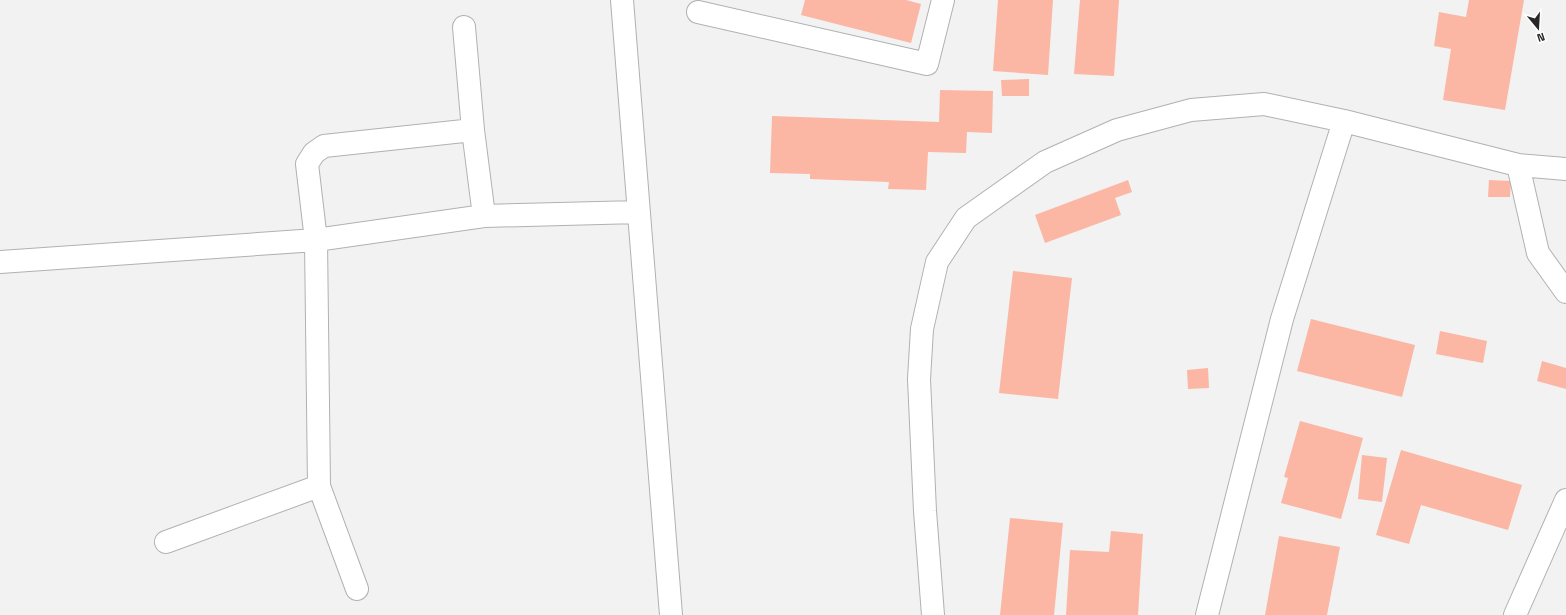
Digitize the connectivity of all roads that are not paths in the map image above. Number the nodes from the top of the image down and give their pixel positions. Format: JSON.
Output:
{"nodes":[{"id":1,"x":622,"y":0,"type":"edge"},
{"id":2,"x":943,"y":0,"type":"edge"},
{"id":3,"x":698,"y":12,"type":"dead end"},
{"id":4,"x":464,"y":27,"type":"dead end"},
{"id":5,"x":1344,"y":121,"type":"junction"},
{"id":6,"x":473,"y":130,"type":"junction"},
{"id":7,"x":1518,"y":165,"type":"junction"},
{"id":8,"x":1566,"y":169,"type":"edge"},
{"id":9,"x":638,"y":212,"type":"junction"},
{"id":10,"x":484,"y":216,"type":"junction"},
{"id":11,"x":316,"y":240,"type":"junction"},
{"id":12,"x":0,"y":262,"type":"edge"},
{"id":13,"x":1566,"y":292,"type":"edge"},
{"id":14,"x":319,"y":486,"type":"junction"},
{"id":15,"x":1566,"y":503,"type":"edge"},
{"id":16,"x":166,"y":542,"type":"dead end"},
{"id":17,"x":357,"y":589,"type":"dead end"},
{"id":18,"x":671,"y":615,"type":"edge"},
{"id":19,"x":933,"y":615,"type":"edge"},
{"id":20,"x":1207,"y":615,"type":"edge"},
{"id":21,"x":1515,"y":615,"type":"edge"}],
"edges":[{"from":1,"to":9,"type":"street"},
{"from":2,"to":3,"type":"street"},
{"from":4,"to":6,"type":"street"},
{"from":5,"to":7,"type":"street"},
{"from":5,"to":19,"type":"street"},
{"from":5,"to":20,"type":"street"},
{"from":6,"to":10,"type":"street"},
{"from":6,"to":11,"type":"street"},
{"from":7,"to":8,"type":"street"},
{"from":7,"to":13,"type":"street"},
{"from":9,"to":10,"type":"street"},
{"from":9,"to":18,"type":"street"},
{"from":10,"to":11,"type":"street"},
{"from":11,"to":12,"type":"street"},
{"from":11,"to":14,"type":"street"},
{"from":14,"to":16,"type":"street"},
{"from":14,"to":17,"type":"street"},
{"from":15,"to":21,"type":"street"}]}
